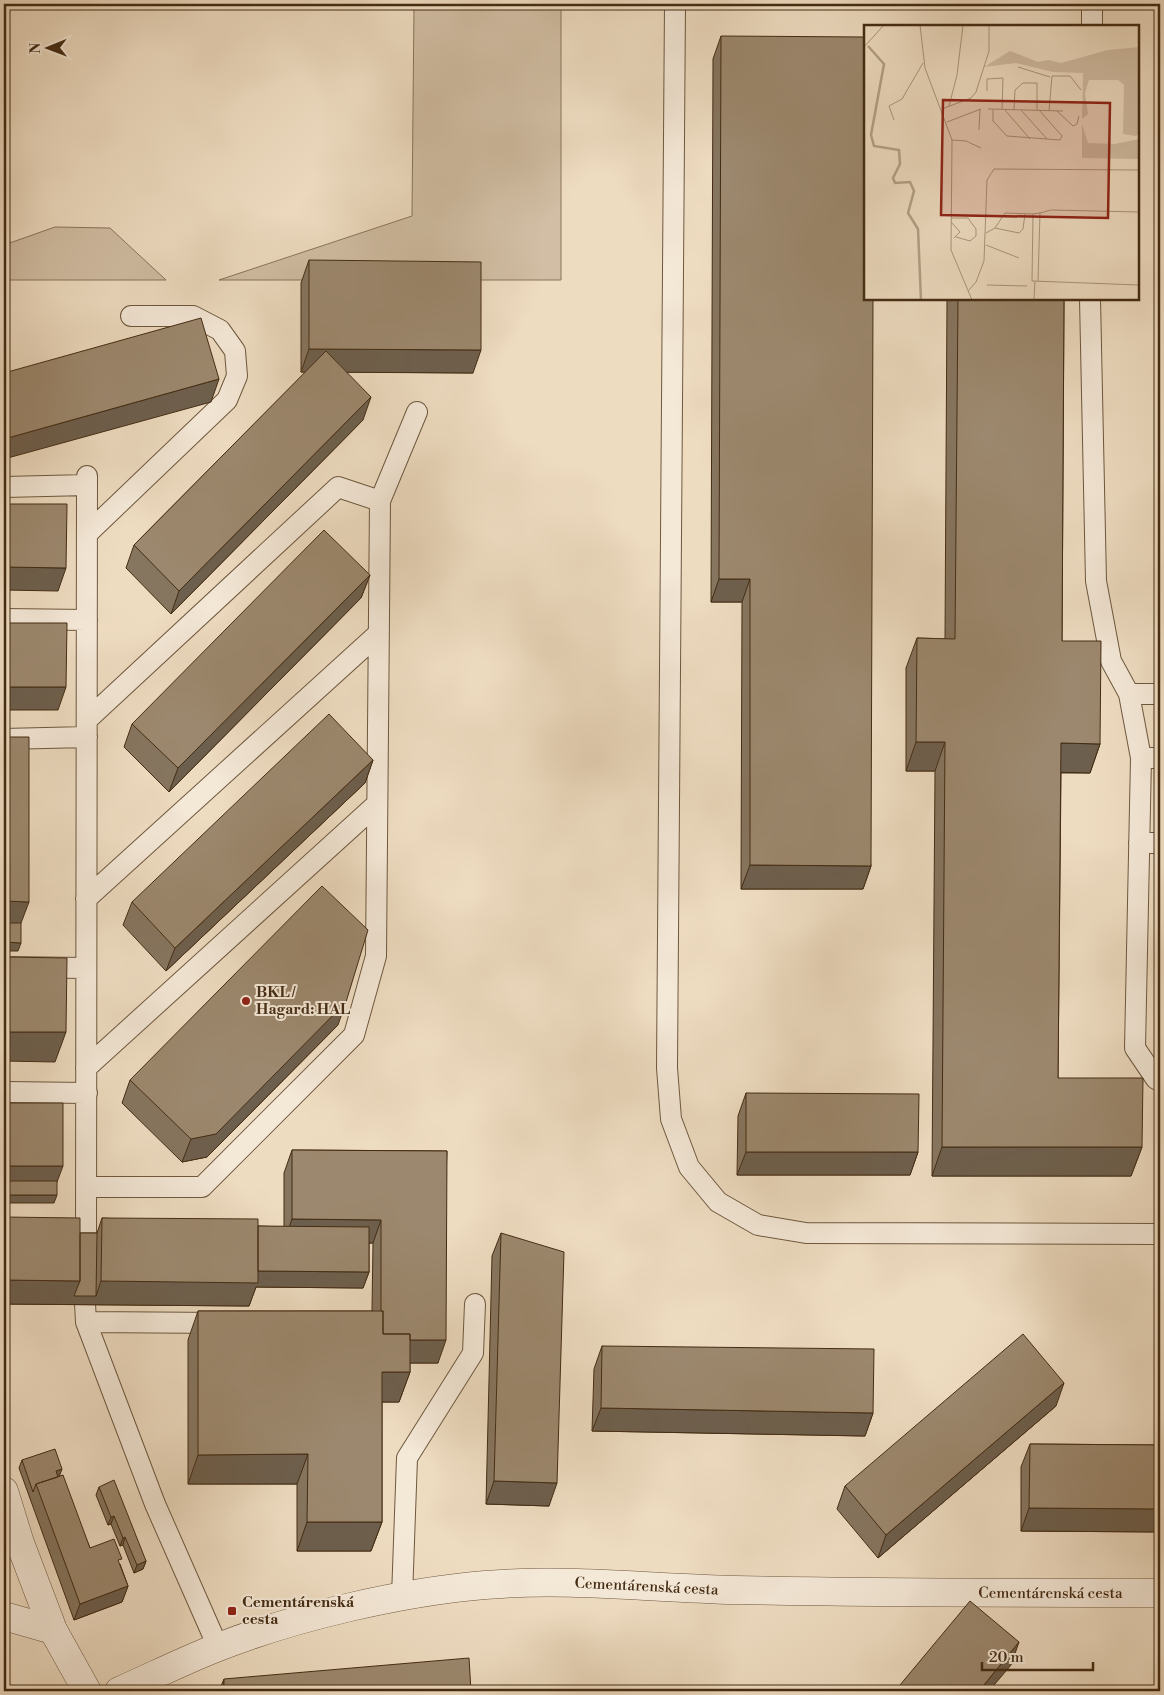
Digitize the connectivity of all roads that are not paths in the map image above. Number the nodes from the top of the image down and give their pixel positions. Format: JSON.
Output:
{"nodes":[{"id":1,"x":675,"y":4,"type":"edge"},
{"id":2,"x":1092,"y":4,"type":"edge"},
{"id":3,"x":1092,"y":25,"type":"edge"},
{"id":4,"x":1090,"y":300,"type":"edge"},
{"id":5,"x":132,"y":316,"type":"dead end"},
{"id":6,"x":417,"y":412,"type":"dead end"},
{"id":7,"x":4,"y":487,"type":"edge"},
{"id":8,"x":380,"y":501,"type":"junction"},
{"id":9,"x":87,"y":534,"type":"junction"},
{"id":10,"x":4,"y":619,"type":"edge"},
{"id":11,"x":87,"y":620,"type":"junction"},
{"id":12,"x":378,"y":634,"type":"junction"},
{"id":13,"x":1129,"y":694,"type":"junction"},
{"id":14,"x":1160,"y":694,"type":"edge"},
{"id":15,"x":87,"y":728,"type":"junction"},
{"id":16,"x":4,"y":739,"type":"edge"},
{"id":17,"x":1151,"y":758,"type":"edge"},
{"id":18,"x":377,"y":804,"type":"junction"},
{"id":19,"x":1139,"y":843,"type":"junction"},
{"id":20,"x":1160,"y":843,"type":"edge"},
{"id":21,"x":86,"y":899,"type":"junction"},
{"id":22,"x":4,"y":967,"type":"edge"},
{"id":23,"x":86,"y":968,"type":"junction"},
{"id":24,"x":86,"y":1068,"type":"junction"},
{"id":25,"x":1160,"y":1081,"type":"edge"},
{"id":26,"x":4,"y":1092,"type":"edge"},
{"id":27,"x":87,"y":1093,"type":"junction"},
{"id":28,"x":86,"y":1187,"type":"junction"},
{"id":29,"x":1160,"y":1234,"type":"edge"},
{"id":30,"x":86,"y":1241,"type":"edge"},
{"id":31,"x":475,"y":1304,"type":"dead end"},
{"id":32,"x":243,"y":1323,"type":"edge"},
{"id":33,"x":4,"y":1491,"type":"edge"},
{"id":34,"x":1160,"y":1593,"type":"edge"},
{"id":35,"x":402,"y":1597,"type":"junction"},
{"id":36,"x":4,"y":1616,"type":"edge"},
{"id":37,"x":53,"y":1630,"type":"junction"},
{"id":38,"x":218,"y":1647,"type":"junction"},
{"id":39,"x":87,"y":1691,"type":"edge"},
{"id":40,"x":119,"y":1691,"type":"edge"}],
"edges":[{"from":1,"to":29,"type":"lane"},
{"from":2,"to":3,"type":"lane"},
{"from":4,"to":13,"type":"lane"},
{"from":5,"to":9,"type":"lane"},
{"from":6,"to":8,"type":"lane"},
{"from":7,"to":9,"type":"lane"},
{"from":8,"to":12,"type":"lane"},
{"from":8,"to":15,"type":"lane"},
{"from":9,"to":11,"type":"lane"},
{"from":10,"to":11,"type":"lane"},
{"from":11,"to":15,"type":"lane"},
{"from":12,"to":18,"type":"lane"},
{"from":12,"to":21,"type":"lane"},
{"from":13,"to":14,"type":"lane"},
{"from":13,"to":17,"type":"lane"},
{"from":15,"to":16,"type":"lane"},
{"from":15,"to":21,"type":"lane"},
{"from":17,"to":19,"type":"lane"},
{"from":18,"to":24,"type":"lane"},
{"from":18,"to":28,"type":"lane"},
{"from":19,"to":20,"type":"lane"},
{"from":19,"to":25,"type":"lane"},
{"from":21,"to":23,"type":"lane"},
{"from":22,"to":23,"type":"lane"},
{"from":23,"to":24,"type":"lane"},
{"from":24,"to":27,"type":"lane"},
{"from":26,"to":27,"type":"lane"},
{"from":27,"to":28,"type":"lane"},
{"from":28,"to":30,"type":"lane"},
{"from":31,"to":35,"type":"lane"},
{"from":32,"to":38,"type":"lane"},
{"from":33,"to":37,"type":"street"},
{"from":34,"to":35,"type":"street","name":"Cementárenská cesta"},
{"from":35,"to":38,"type":"street","name":"Cementárenská cesta"},
{"from":36,"to":37,"type":"street"},
{"from":37,"to":39,"type":"street"},
{"from":38,"to":40,"type":"street","name":"Cementárenská cesta"}]}
